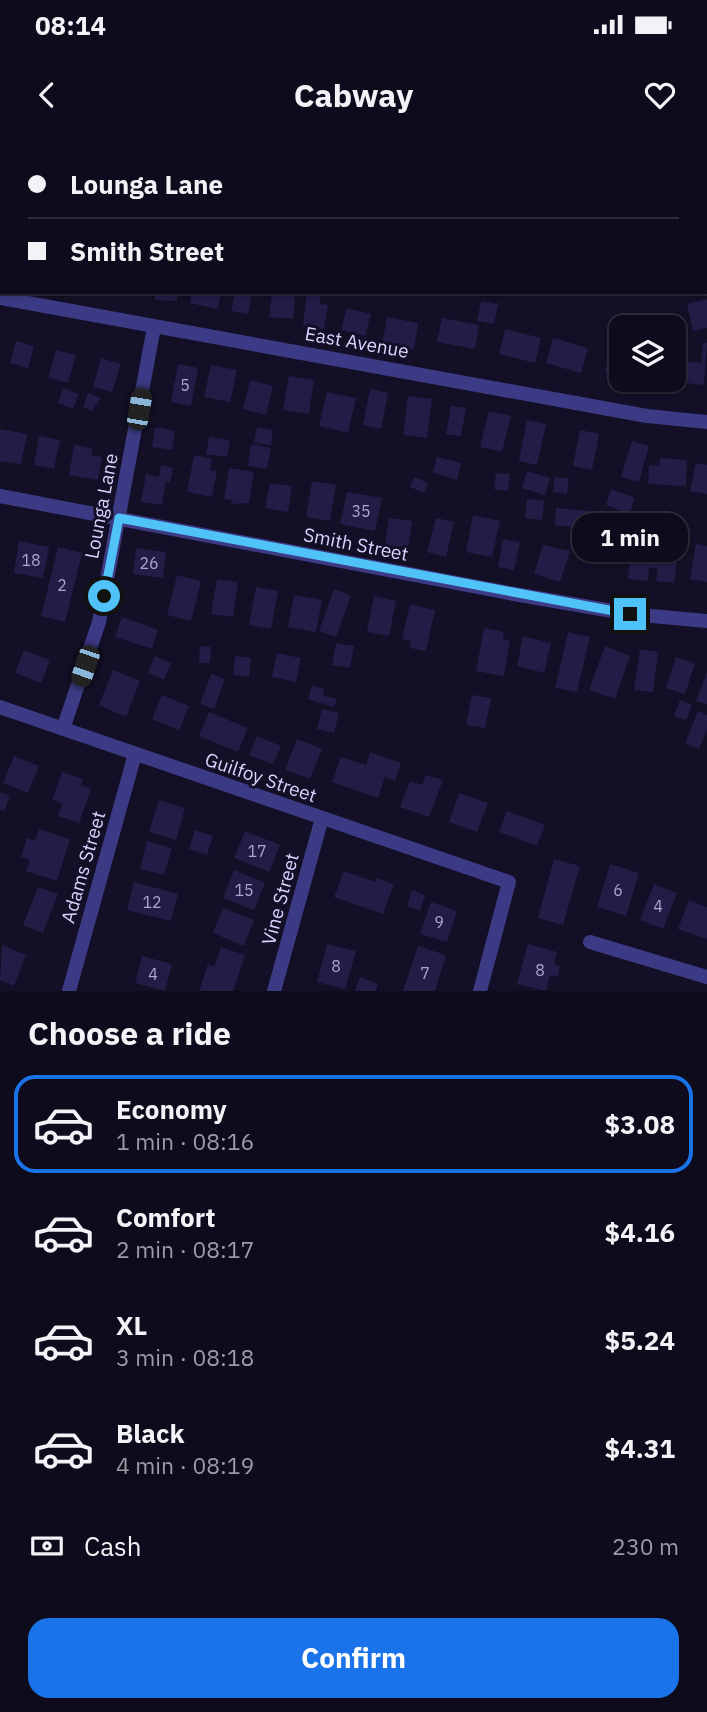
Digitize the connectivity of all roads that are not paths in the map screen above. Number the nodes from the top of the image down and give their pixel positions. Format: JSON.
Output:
{"nodes":[{"id":1,"x":0,"y":298,"type":"edge"},
{"id":2,"x":154,"y":327,"type":"junction"},
{"id":3,"x":707,"y":422,"type":"edge"},
{"id":4,"x":0,"y":496,"type":"edge"},
{"id":5,"x":119,"y":518,"type":"junction"},
{"id":6,"x":707,"y":621,"type":"edge"},
{"id":7,"x":0,"y":707,"type":"edge"},
{"id":8,"x":63,"y":729,"type":"junction"},
{"id":9,"x":135,"y":754,"type":"junction"},
{"id":10,"x":322,"y":818,"type":"junction"},
{"id":11,"x":590,"y":942,"type":"dead end"},
{"id":12,"x":707,"y":977,"type":"edge"},
{"id":13,"x":69,"y":991,"type":"edge"},
{"id":14,"x":274,"y":991,"type":"edge"},
{"id":15,"x":480,"y":991,"type":"edge"}],
"edges":[{"from":1,"to":2,"type":"street","name":"East Avenue"},
{"from":2,"to":3,"type":"street","name":"East Avenue"},
{"from":2,"to":5,"type":"street","name":"Lounga Lane"},
{"from":4,"to":5,"type":"street","name":"Smith Street"},
{"from":5,"to":6,"type":"street","name":"Smith Street"},
{"from":5,"to":8,"type":"street","name":"Lounga Lane"},
{"from":7,"to":8,"type":"street","name":"Guilfoy Street"},
{"from":8,"to":9,"type":"street","name":"Guilfoy Street"},
{"from":9,"to":10,"type":"street","name":"Guilfoy Street"},
{"from":9,"to":13,"type":"street","name":"Adams Street"},
{"from":10,"to":14,"type":"street","name":"Vine Street"},
{"from":10,"to":15,"type":"street","name":"Guilfoy Street"},
{"from":11,"to":12,"type":"street"}]}
